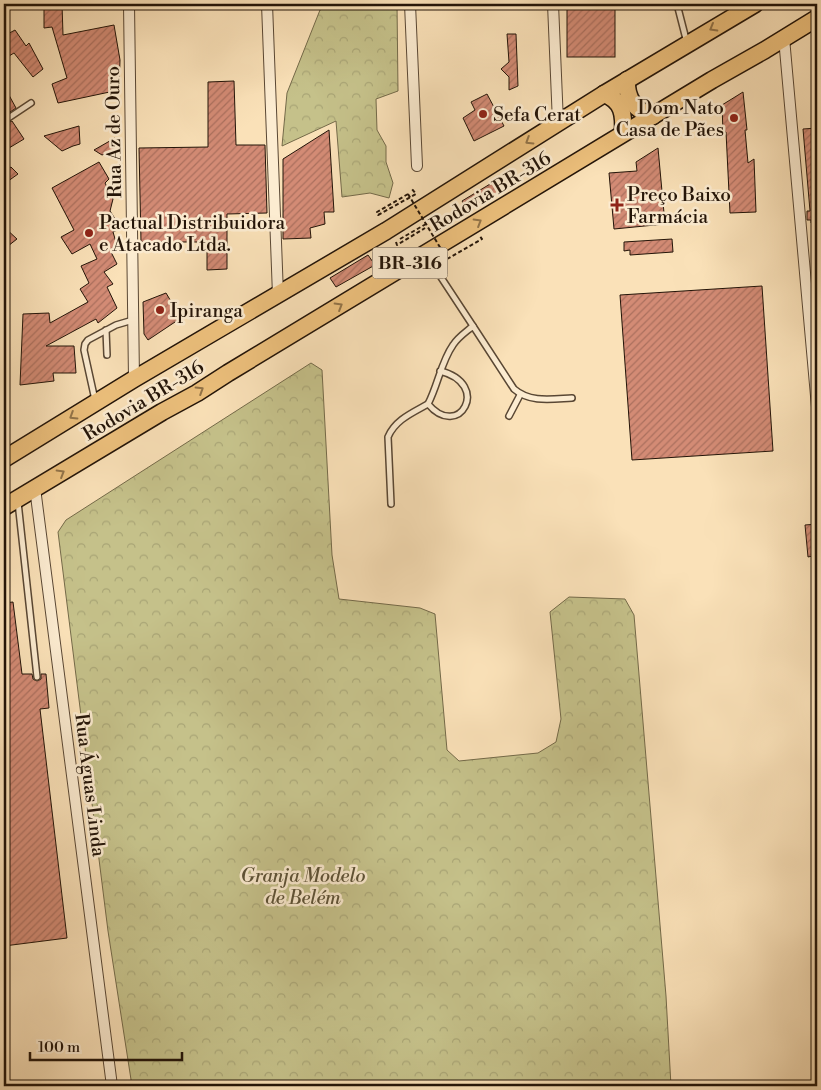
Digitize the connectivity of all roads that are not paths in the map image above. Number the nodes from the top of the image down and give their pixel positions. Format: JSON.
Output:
{"nodes":[{"id":1,"x":129,"y":4,"type":"edge"},
{"id":2,"x":267,"y":4,"type":"edge"},
{"id":3,"x":410,"y":4,"type":"edge"},
{"id":4,"x":553,"y":4,"type":"edge"},
{"id":5,"x":678,"y":4,"type":"edge"},
{"id":6,"x":755,"y":4,"type":"edge"},
{"id":7,"x":817,"y":18,"type":"edge"},
{"id":8,"x":784,"y":38,"type":"junction"},
{"id":9,"x":687,"y":43,"type":"junction"},
{"id":10,"x":627,"y":80,"type":"junction"},
{"id":11,"x":604,"y":94,"type":"junction"},
{"id":12,"x":31,"y":103,"type":"dead end"},
{"id":13,"x":653,"y":116,"type":"junction"},
{"id":14,"x":4,"y":122,"type":"edge"},
{"id":15,"x":558,"y":123,"type":"junction"},
{"id":16,"x":622,"y":134,"type":"junction"},
{"id":17,"x":416,"y":166,"type":"dead end"},
{"id":18,"x":425,"y":254,"type":"junction"},
{"id":19,"x":278,"y":295,"type":"junction"},
{"id":20,"x":133,"y":320,"type":"junction"},
{"id":21,"x":473,"y":326,"type":"junction"},
{"id":22,"x":106,"y":330,"type":"junction"},
{"id":23,"x":107,"y":355,"type":"dead end"},
{"id":24,"x":440,"y":371,"type":"junction"},
{"id":25,"x":134,"y":379,"type":"junction"},
{"id":26,"x":520,"y":395,"type":"junction"},
{"id":27,"x":572,"y":398,"type":"dead end"},
{"id":28,"x":96,"y":402,"type":"junction"},
{"id":29,"x":428,"y":404,"type":"junction"},
{"id":30,"x":817,"y":407,"type":"edge"},
{"id":31,"x":509,"y":416,"type":"dead end"},
{"id":32,"x":4,"y":458,"type":"edge"},
{"id":33,"x":36,"y":488,"type":"junction"},
{"id":34,"x":11,"y":503,"type":"edge"},
{"id":35,"x":391,"y":504,"type":"dead end"},
{"id":36,"x":37,"y":676,"type":"dead end"},
{"id":37,"x":112,"y":1086,"type":"edge"}],
"edges":[{"from":1,"to":20,"type":"street","name":"Rua Az de Ouro"},
{"from":2,"to":19,"type":"street"},
{"from":3,"to":17,"type":"street"},
{"from":4,"to":15,"type":"street"},
{"from":5,"to":9,"type":"lane"},
{"from":6,"to":9,"type":"highway","number":"BR-316","one_way":true},
{"from":7,"to":8,"type":"highway","name":"Rodovia BR-316","number":"BR-316"},
{"from":8,"to":13,"type":"highway","name":"Rodovia BR-316","number":"BR-316"},
{"from":8,"to":30,"type":"street"},
{"from":9,"to":10,"type":"highway","number":"BR-316"},
{"from":10,"to":11,"type":"highway","number":"BR-316"},
{"from":10,"to":13,"type":"highway"},
{"from":11,"to":15,"type":"highway","number":"BR-316"},
{"from":11,"to":16,"type":"highway"},
{"from":12,"to":14,"type":"lane"},
{"from":13,"to":16,"type":"highway","name":"Rodovia BR-316","number":"BR-316"},
{"from":15,"to":19,"type":"highway","name":"Rodovia BR-316","number":"BR-316","one_way":true},
{"from":18,"to":16,"type":"highway","name":"Rodovia BR-316","number":"BR-316","one_way":true},
{"from":18,"to":21,"type":"lane"},
{"from":33,"to":18,"type":"highway","name":"Rodovia BR-316","number":"BR-316","one_way":true},
{"from":19,"to":25,"type":"highway","name":"Rodovia BR-316","number":"BR-316"},
{"from":20,"to":22,"type":"lane"},
{"from":20,"to":25,"type":"street","name":"Rua Az de Ouro"},
{"from":21,"to":24,"type":"lane"},
{"from":21,"to":26,"type":"lane"},
{"from":22,"to":23,"type":"lane"},
{"from":22,"to":28,"type":"lane"},
{"from":24,"to":29,"type":"lane"},
{"from":24,"to":29,"type":"lane"},
{"from":25,"to":28,"type":"highway","name":"Rodovia BR-316","number":"BR-316"},
{"from":26,"to":27,"type":"lane"},
{"from":26,"to":31,"type":"lane"},
{"from":28,"to":32,"type":"highway","name":"Rodovia BR-316","number":"BR-316","one_way":true},
{"from":29,"to":35,"type":"lane"},
{"from":33,"to":34,"type":"highway","name":"Rodovia BR-316","number":"BR-316"},
{"from":33,"to":37,"type":"street","name":"Rua Águas Linda"},
{"from":34,"to":36,"type":"lane"}]}
